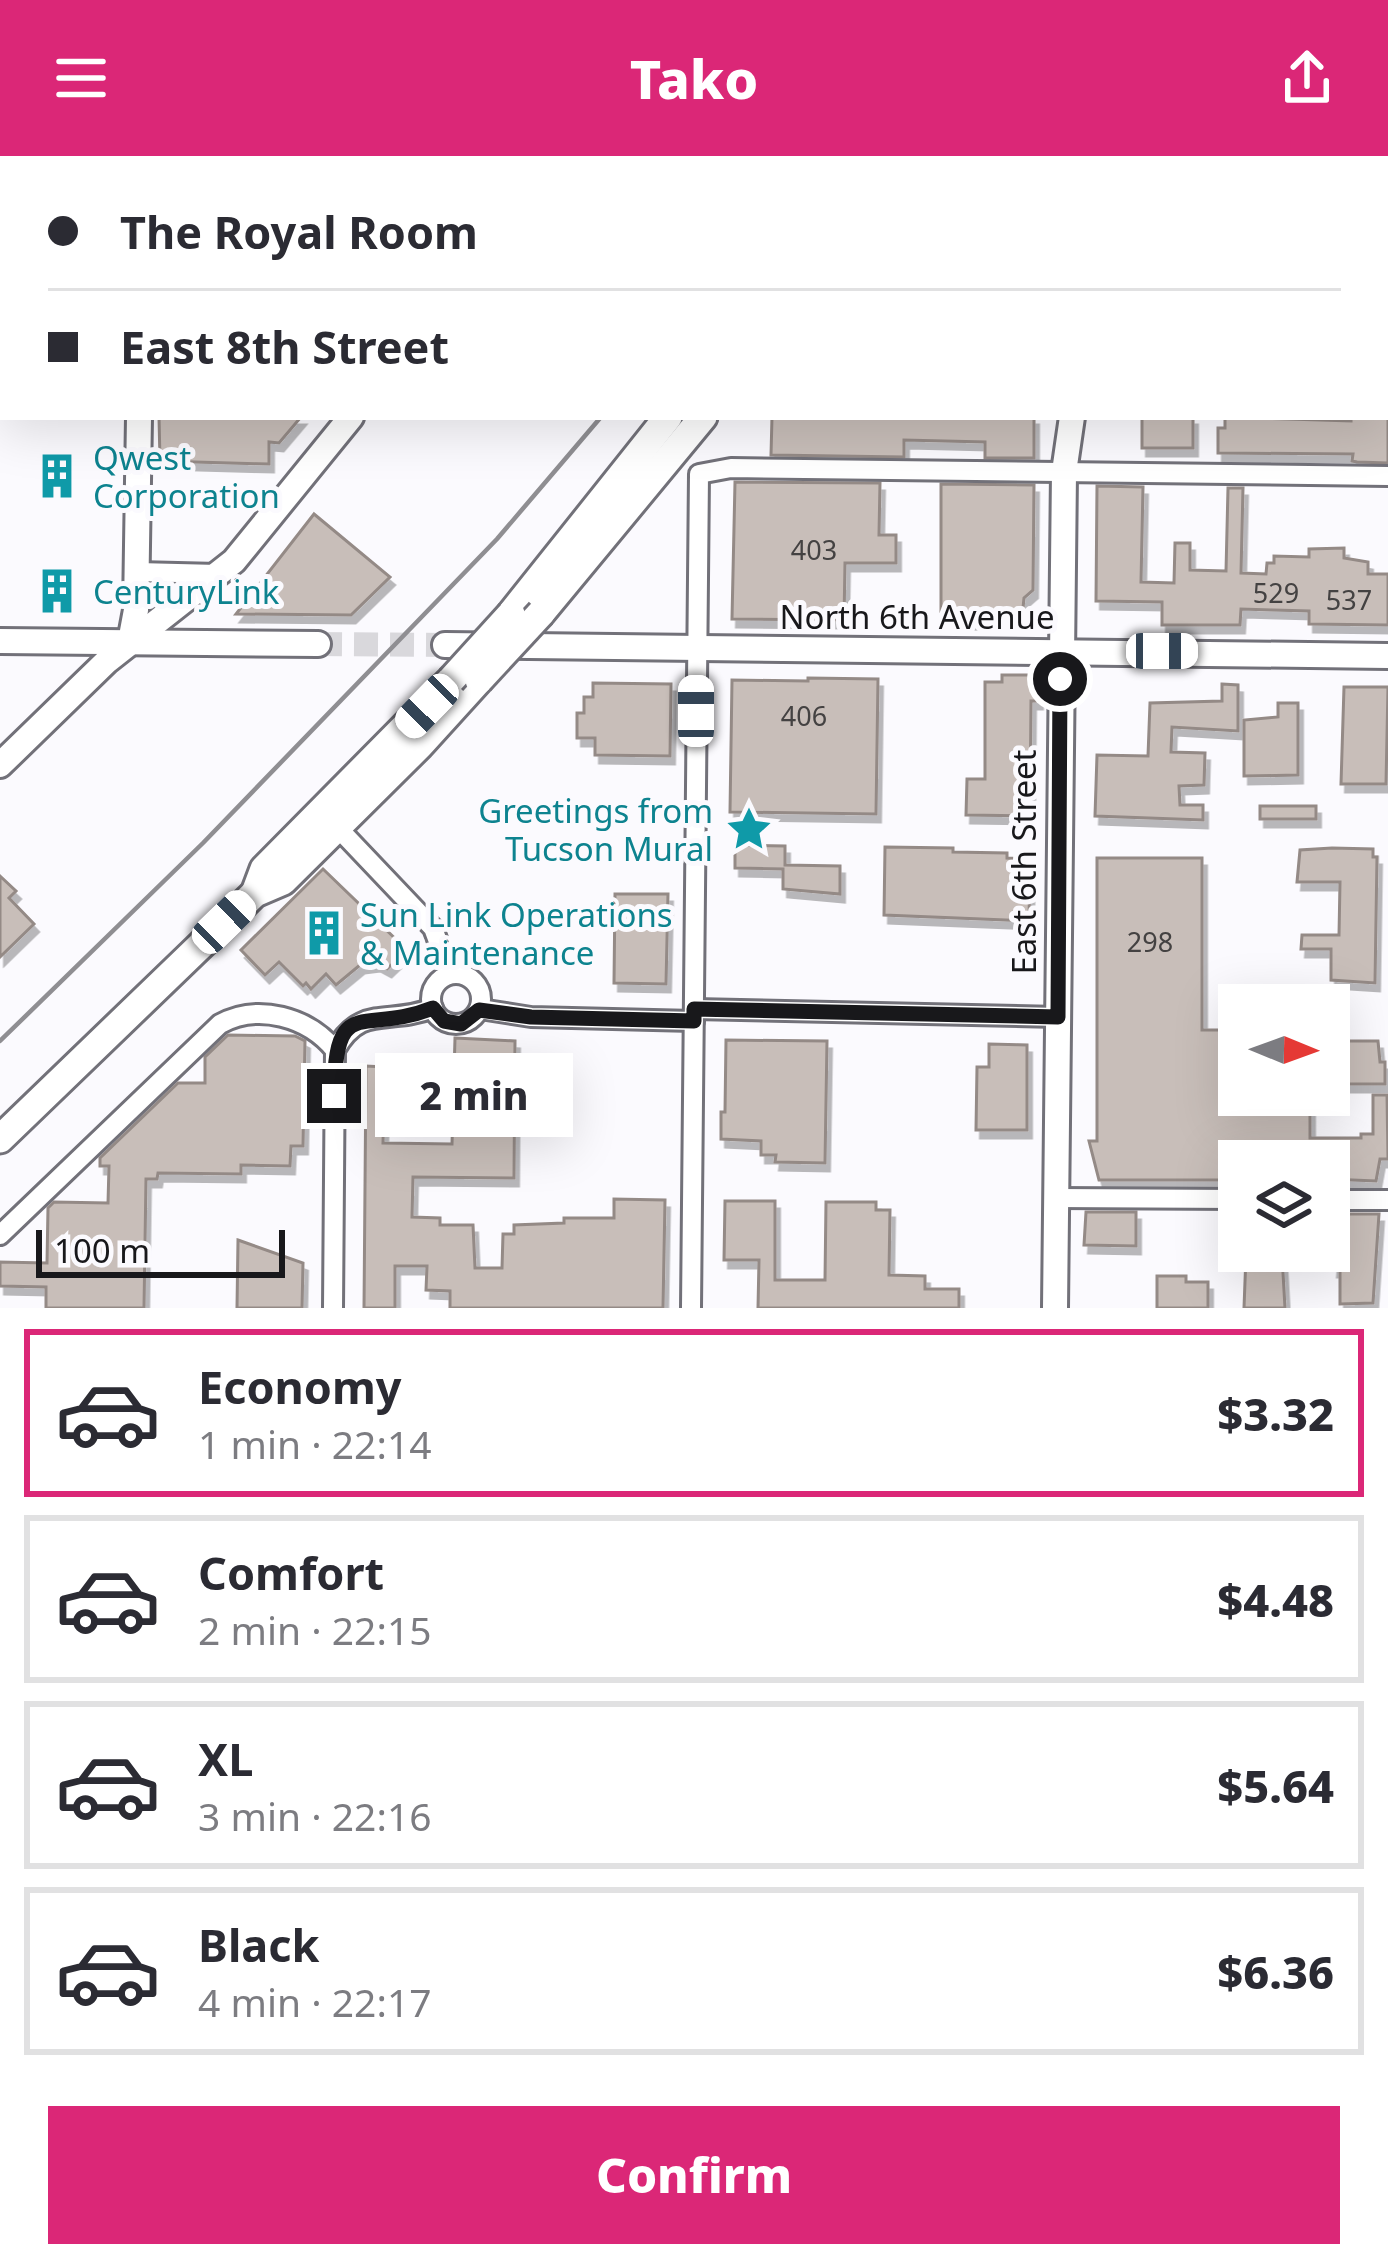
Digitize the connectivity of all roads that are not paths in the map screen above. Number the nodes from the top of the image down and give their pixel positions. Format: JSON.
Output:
{"nodes":[{"id":1,"x":139,"y":420,"type":"edge"},
{"id":2,"x":349,"y":420,"type":"edge"},
{"id":3,"x":666,"y":420,"type":"edge"},
{"id":4,"x":701,"y":420,"type":"edge"},
{"id":5,"x":1072,"y":420,"type":"edge"},
{"id":6,"x":1064,"y":472,"type":"junction"},
{"id":7,"x":1388,"y":476,"type":"edge"},
{"id":8,"x":137,"y":572,"type":"junction"},
{"id":9,"x":218,"y":574,"type":"junction"},
{"id":10,"x":0,"y":641,"type":"edge"},
{"id":11,"x":130,"y":642,"type":"junction"},
{"id":12,"x":318,"y":644,"type":"tunnel mouth"},
{"id":13,"x":445,"y":645,"type":"tunnel mouth"},
{"id":14,"x":697,"y":648,"type":"junction"},
{"id":15,"x":1061,"y":650,"type":"junction"},
{"id":16,"x":1388,"y":656,"type":"edge"},
{"id":17,"x":465,"y":680,"type":"junction"},
{"id":18,"x":0,"y":765,"type":"edge"},
{"id":19,"x":338,"y":827,"type":"junction"},
{"id":20,"x":256,"y":892,"type":"junction"},
{"id":21,"x":450,"y":974,"type":"junction"},
{"id":22,"x":433,"y":1008,"type":"junction"},
{"id":23,"x":479,"y":1010,"type":"junction"},
{"id":24,"x":694,"y":1015,"type":"junction"},
{"id":25,"x":1058,"y":1017,"type":"junction"},
{"id":26,"x":335,"y":1050,"type":"junction"},
{"id":27,"x":0,"y":1139,"type":"edge"},
{"id":28,"x":1056,"y":1198,"type":"junction"},
{"id":29,"x":1218,"y":1199,"type":"edge"},
{"id":30,"x":1350,"y":1200,"type":"edge"},
{"id":31,"x":1388,"y":1200,"type":"edge"},
{"id":32,"x":0,"y":1234,"type":"edge"},
{"id":33,"x":333,"y":1308,"type":"edge"},
{"id":34,"x":691,"y":1308,"type":"edge"},
{"id":35,"x":1054,"y":1308,"type":"edge"}],
"edges":[{"from":1,"to":8,"type":"main road"},
{"from":2,"to":9,"type":"main road"},
{"from":3,"to":17,"type":"main road","bridge":true},
{"from":4,"to":17,"type":"main road","bridge":true},
{"from":5,"to":6,"type":"main road","name":"East 6th Street"},
{"from":6,"to":7,"type":"street"},
{"from":6,"to":14,"type":"street"},
{"from":6,"to":15,"type":"main road","name":"East 6th Street"},
{"from":8,"to":9,"type":"street"},
{"from":8,"to":11,"type":"main road"},
{"from":9,"to":11,"type":"main road"},
{"from":10,"to":11,"type":"main road"},
{"from":11,"to":12,"type":"main road"},
{"from":11,"to":18,"type":"main road"},
{"from":13,"to":14,"type":"main road","name":"North 6th Avenue"},
{"from":14,"to":15,"type":"main road","name":"North 6th Avenue"},
{"from":14,"to":24,"type":"street"},
{"from":15,"to":16,"type":"main road","name":"North 6th Avenue"},
{"from":15,"to":25,"type":"main road","name":"East 6th Street"},
{"from":17,"to":19,"type":"main road"},
{"from":17,"to":20,"type":"main road"},
{"from":19,"to":20,"type":"main road"},
{"from":19,"to":21,"type":"street"},
{"from":20,"to":27,"type":"main road"},
{"from":21,"to":22,"type":"street"},
{"from":21,"to":23,"type":"street"},
{"from":22,"to":23,"type":"street"},
{"from":22,"to":26,"type":"street"},
{"from":23,"to":24,"type":"street"},
{"from":24,"to":25,"type":"street"},
{"from":24,"to":34,"type":"street"},
{"from":25,"to":28,"type":"main road","name":"East 6th Street"},
{"from":26,"to":32,"type":"street"},
{"from":26,"to":33,"type":"street"},
{"from":28,"to":29,"type":"street"},
{"from":28,"to":35,"type":"main road","name":"East 6th Street"},
{"from":30,"to":31,"type":"street"}]}
